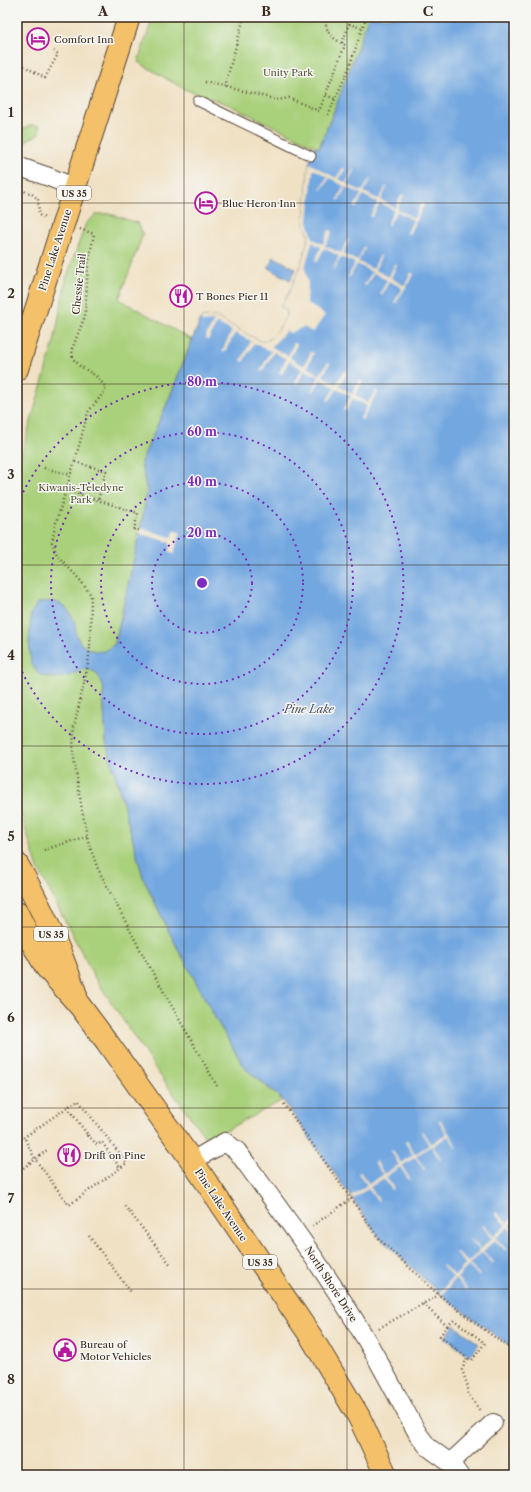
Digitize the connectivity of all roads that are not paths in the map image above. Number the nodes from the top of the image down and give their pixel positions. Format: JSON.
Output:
{"nodes":[{"id":1,"x":129,"y":17,"type":"edge"},
{"id":2,"x":198,"y":101,"type":"dead end"},
{"id":3,"x":312,"y":156,"type":"dead end"},
{"id":4,"x":17,"y":166,"type":"edge"},
{"id":5,"x":76,"y":188,"type":"junction"},
{"id":6,"x":17,"y":369,"type":"edge"},
{"id":7,"x":17,"y":864,"type":"edge"},
{"id":8,"x":17,"y":913,"type":"edge"},
{"id":9,"x":80,"y":1006,"type":"junction"},
{"id":10,"x":192,"y":1161,"type":"junction"},
{"id":11,"x":492,"y":1424,"type":"road end"},
{"id":12,"x":455,"y":1469,"type":"edge"},
{"id":13,"x":386,"y":1475,"type":"edge"}],
"edges":[{"from":1,"to":5,"type":"main road","name":"Pine Lake Avenue","number":"US 35"},
{"from":2,"to":3,"type":"lane"},
{"from":4,"to":5,"type":"street"},
{"from":5,"to":6,"type":"main road","name":"Pine Lake Avenue","number":"US 35"},
{"from":7,"to":9,"type":"main road","name":"Pine Lake Avenue","number":"US 35"},
{"from":8,"to":9,"type":"main road","name":"Pine Lake Avenue","number":"US 35"},
{"from":9,"to":10,"type":"main road","name":"Pine Lake Avenue","number":"US 35"},
{"from":10,"to":12,"type":"street","name":"North Shore Drive"},
{"from":10,"to":13,"type":"main road","name":"Pine Lake Avenue","number":"US 35"},
{"from":11,"to":12,"type":"street","name":"North Shore Drive"}]}
